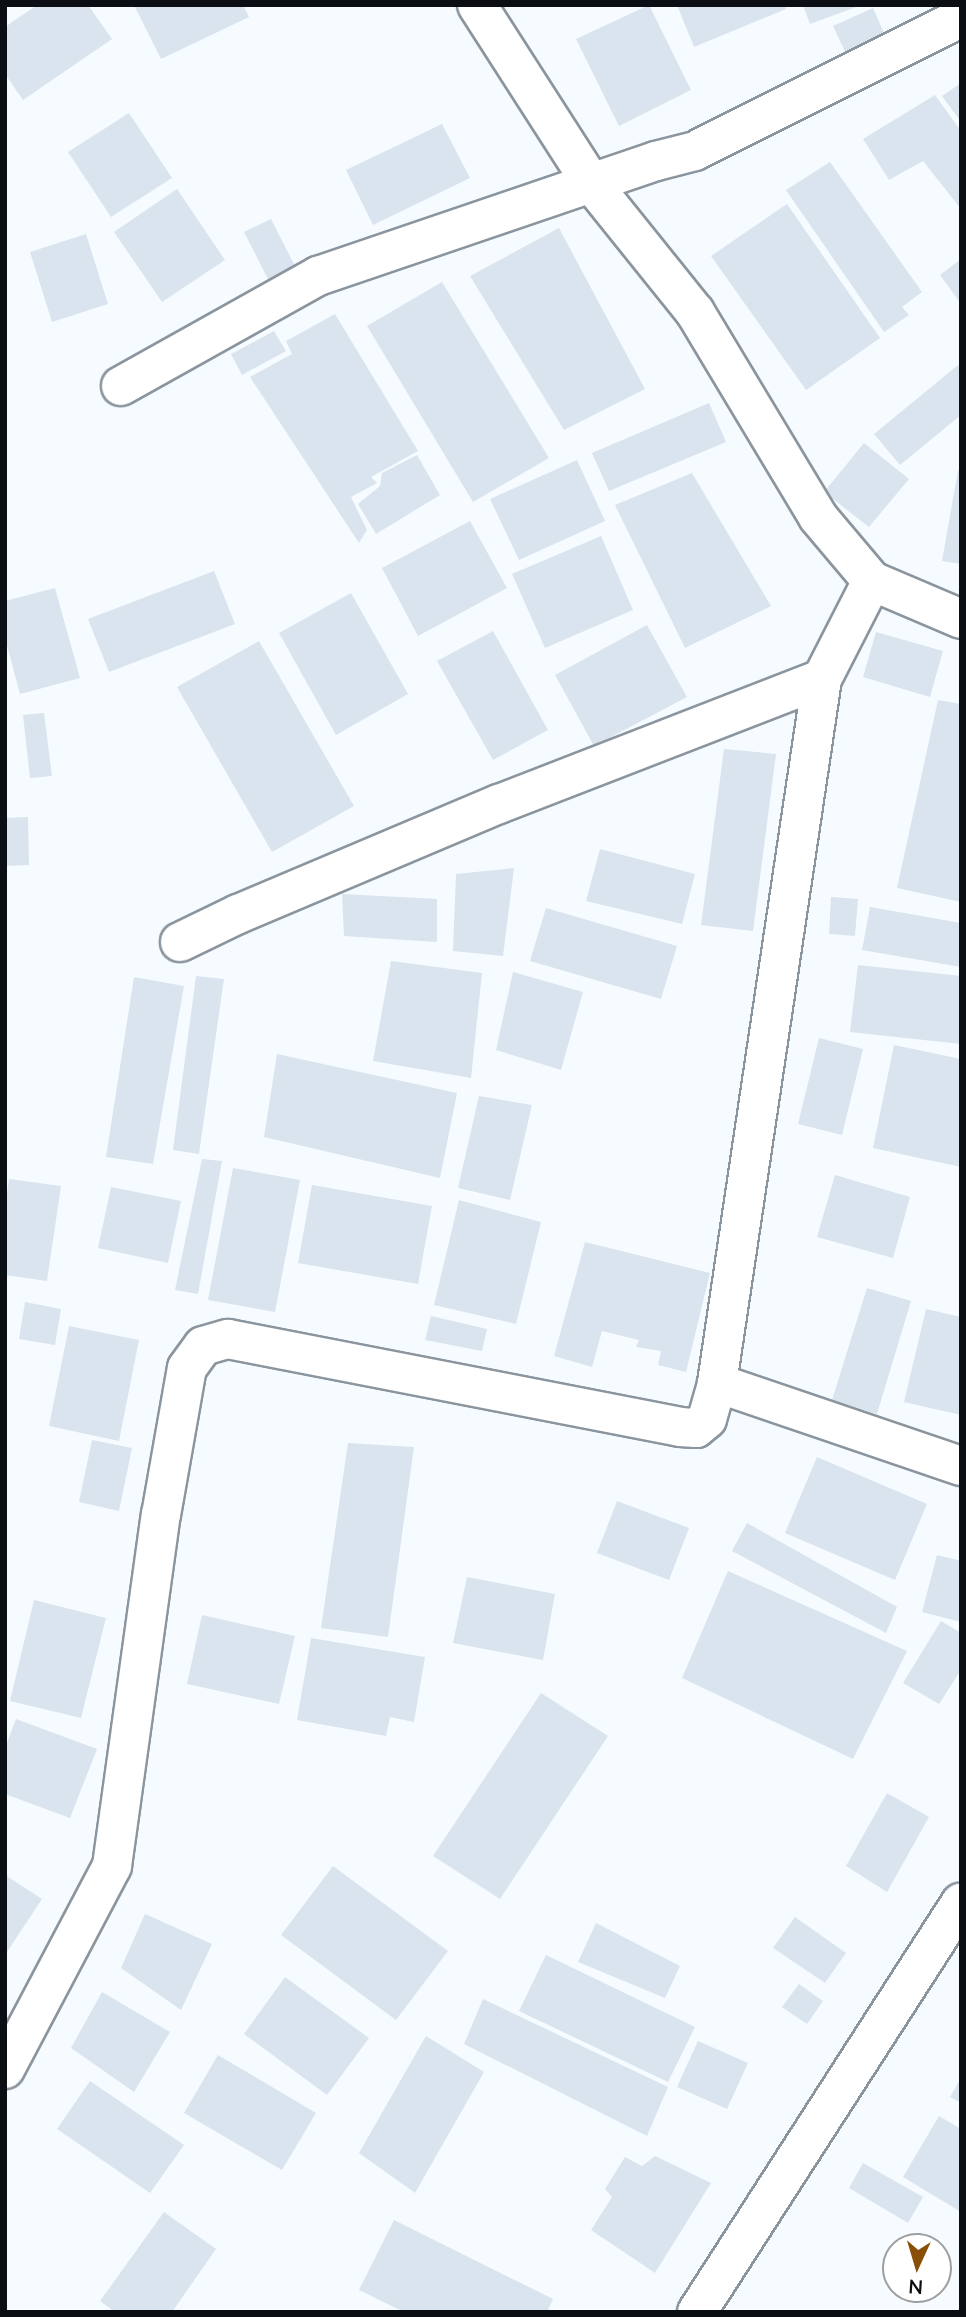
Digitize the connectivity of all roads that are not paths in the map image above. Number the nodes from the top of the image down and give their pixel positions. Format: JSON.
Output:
{"nodes":[{"id":1,"x":477,"y":5,"type":"edge"},
{"id":2,"x":961,"y":18,"type":"edge"},
{"id":3,"x":592,"y":184,"type":"junction"},
{"id":4,"x":121,"y":386,"type":"dead end"},
{"id":5,"x":872,"y":581,"type":"junction"},
{"id":6,"x":961,"y":619,"type":"edge"},
{"id":7,"x":822,"y":679,"type":"junction"},
{"id":8,"x":180,"y":942,"type":"dead end"},
{"id":9,"x":717,"y":1383,"type":"junction"},
{"id":10,"x":961,"y":1466,"type":"edge"},
{"id":11,"x":961,"y":1903,"type":"edge"},
{"id":12,"x":5,"y":2069,"type":"edge"},
{"id":13,"x":697,"y":2312,"type":"edge"}],
"edges":[{"from":1,"to":3,"type":"street"},
{"from":2,"to":3,"type":"street"},
{"from":3,"to":4,"type":"street"},
{"from":3,"to":5,"type":"street"},
{"from":5,"to":6,"type":"street"},
{"from":5,"to":7,"type":"street"},
{"from":7,"to":8,"type":"street"},
{"from":7,"to":9,"type":"street"},
{"from":9,"to":10,"type":"street"},
{"from":9,"to":12,"type":"street"},
{"from":11,"to":13,"type":"street"}]}
